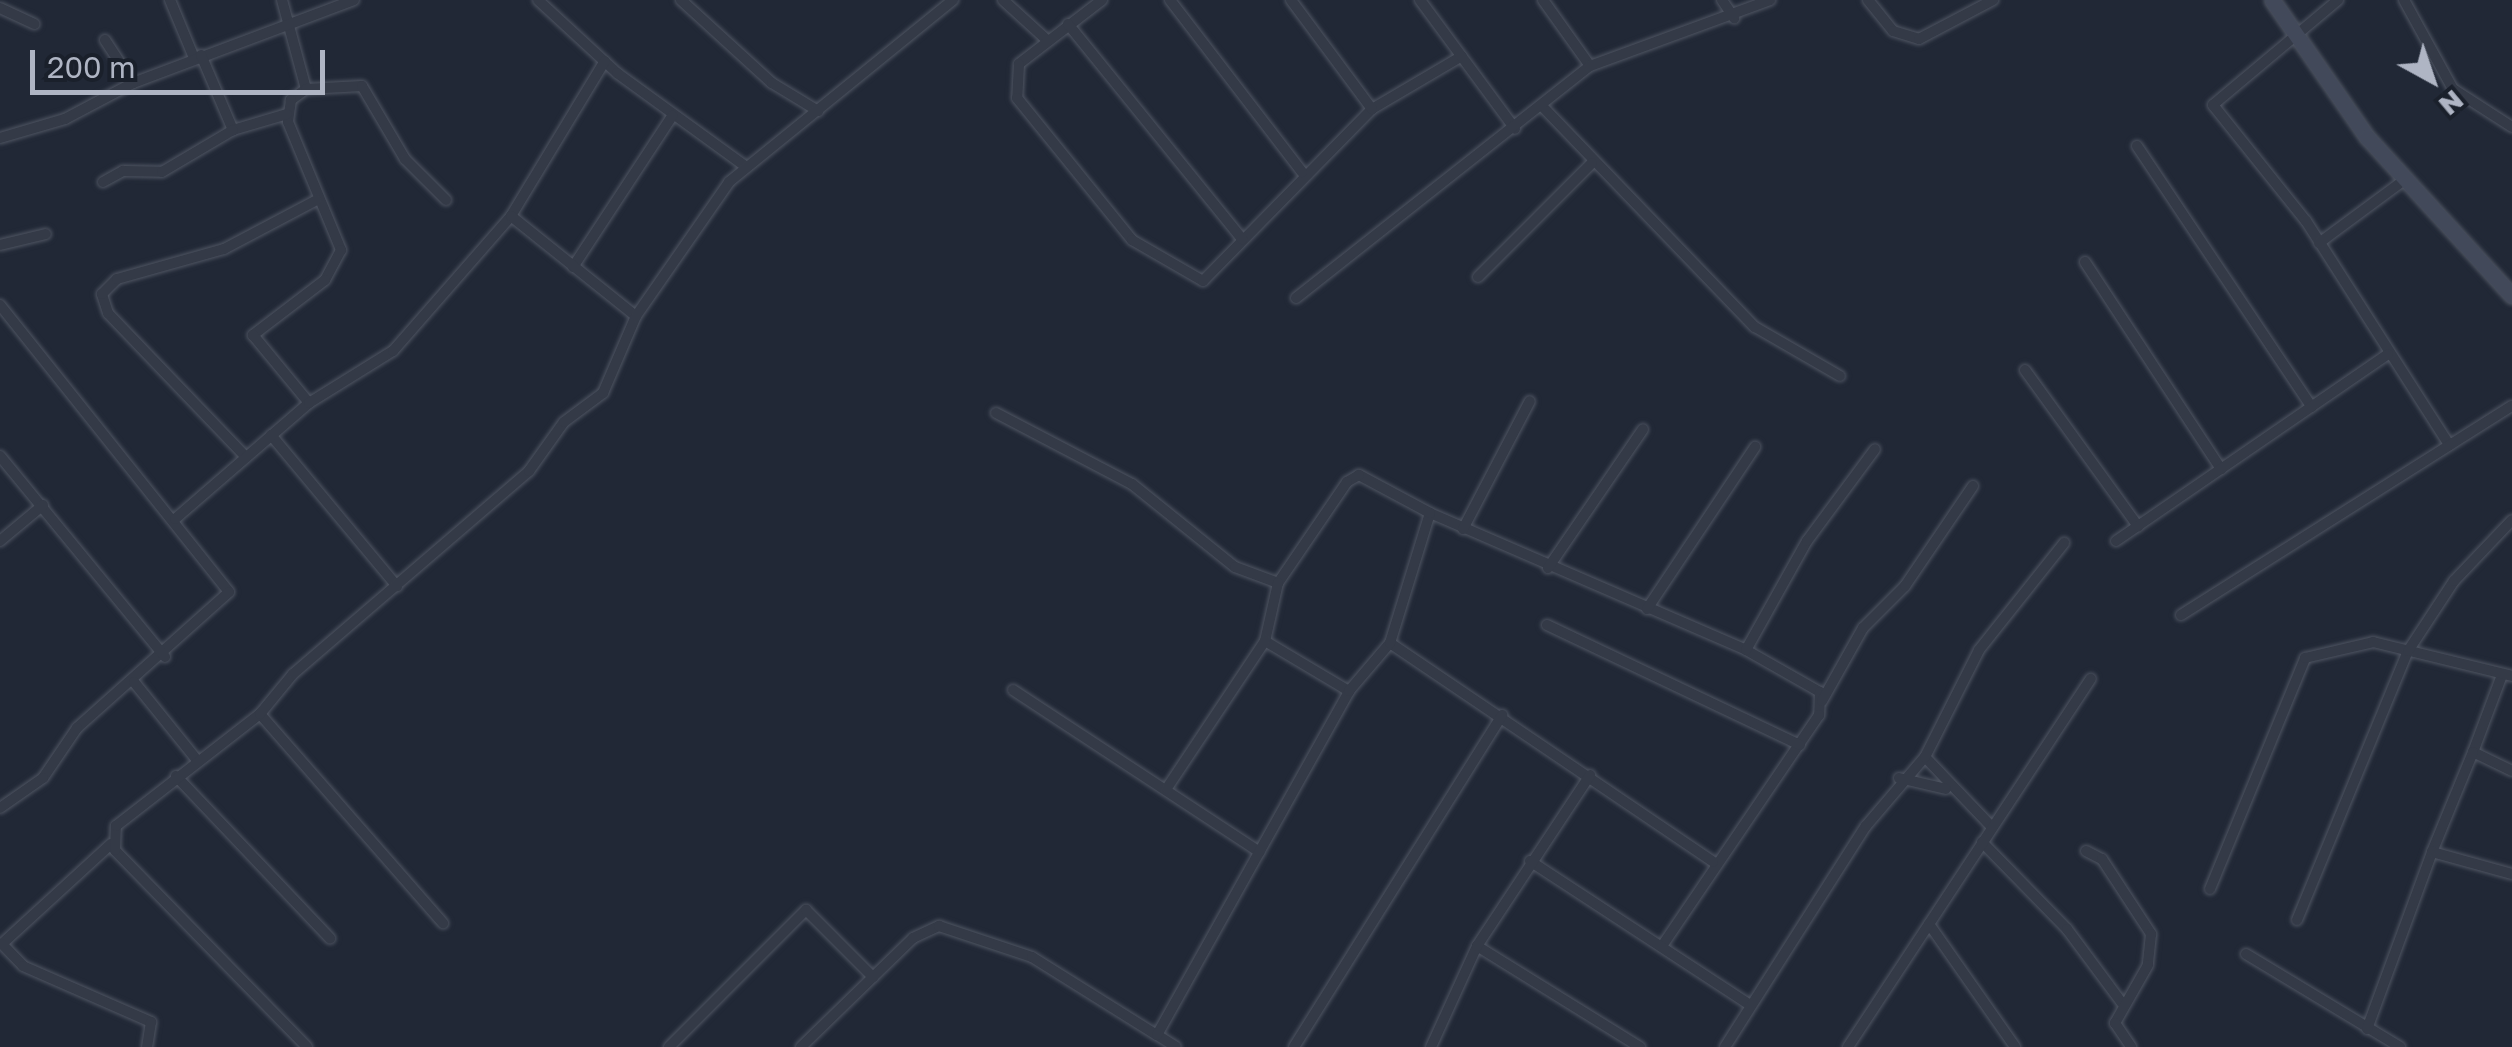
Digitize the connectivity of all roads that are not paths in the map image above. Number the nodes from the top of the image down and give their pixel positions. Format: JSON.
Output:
{"nodes":[{"id":1,"x":170,"y":0,"type":"edge"},
{"id":2,"x":282,"y":0,"type":"edge"},
{"id":3,"x":354,"y":0,"type":"edge"},
{"id":4,"x":538,"y":0,"type":"edge"},
{"id":5,"x":681,"y":0,"type":"edge"},
{"id":6,"x":952,"y":0,"type":"edge"},
{"id":7,"x":1003,"y":0,"type":"edge"},
{"id":8,"x":1102,"y":0,"type":"edge"},
{"id":9,"x":1170,"y":0,"type":"edge"},
{"id":10,"x":1292,"y":0,"type":"edge"},
{"id":11,"x":1420,"y":0,"type":"edge"},
{"id":12,"x":1543,"y":0,"type":"edge"},
{"id":13,"x":1722,"y":0,"type":"edge"},
{"id":14,"x":1770,"y":0,"type":"edge"},
{"id":15,"x":1868,"y":0,"type":"edge"},
{"id":16,"x":1993,"y":0,"type":"edge"},
{"id":17,"x":2272,"y":0,"type":"edge"},
{"id":18,"x":2338,"y":0,"type":"edge"},
{"id":19,"x":2404,"y":0,"type":"edge"},
{"id":20,"x":0,"y":8,"type":"edge"},
{"id":21,"x":1734,"y":18,"type":"junction"},
{"id":22,"x":35,"y":24,"type":"dead end"},
{"id":23,"x":1068,"y":24,"type":"junction"},
{"id":24,"x":289,"y":30,"type":"junction"},
{"id":25,"x":2295,"y":35,"type":"junction"},
{"id":26,"x":105,"y":40,"type":"dead end"},
{"id":27,"x":1047,"y":40,"type":"junction"},
{"id":28,"x":197,"y":56,"type":"junction"},
{"id":29,"x":1462,"y":56,"type":"junction"},
{"id":30,"x":605,"y":61,"type":"junction"},
{"id":31,"x":1590,"y":66,"type":"junction"},
{"id":32,"x":133,"y":83,"type":"junction"},
{"id":33,"x":306,"y":89,"type":"junction"},
{"id":34,"x":1542,"y":106,"type":"junction"},
{"id":35,"x":1372,"y":109,"type":"junction"},
{"id":36,"x":818,"y":111,"type":"junction"},
{"id":37,"x":288,"y":114,"type":"junction"},
{"id":38,"x":672,"y":116,"type":"junction"},
{"id":39,"x":2512,"y":127,"type":"edge"},
{"id":40,"x":1516,"y":129,"type":"junction"},
{"id":41,"x":233,"y":130,"type":"junction"},
{"id":42,"x":1,"y":137,"type":"edge"},
{"id":43,"x":2137,"y":146,"type":"dead end"},
{"id":44,"x":1592,"y":163,"type":"junction"},
{"id":45,"x":745,"y":166,"type":"junction"},
{"id":46,"x":1302,"y":172,"type":"junction"},
{"id":47,"x":2408,"y":178,"type":"junction"},
{"id":48,"x":103,"y":182,"type":"dead end"},
{"id":49,"x":317,"y":200,"type":"junction"},
{"id":50,"x":446,"y":200,"type":"dead end"},
{"id":51,"x":511,"y":216,"type":"junction"},
{"id":52,"x":46,"y":234,"type":"dead end"},
{"id":53,"x":1242,"y":239,"type":"junction"},
{"id":54,"x":2319,"y":243,"type":"junction"},
{"id":55,"x":0,"y":245,"type":"edge"},
{"id":56,"x":2086,"y":262,"type":"dead end"},
{"id":57,"x":573,"y":266,"type":"junction"},
{"id":58,"x":1478,"y":277,"type":"dead end"},
{"id":59,"x":2512,"y":296,"type":"edge"},
{"id":60,"x":1296,"y":298,"type":"dead end"},
{"id":61,"x":0,"y":305,"type":"edge"},
{"id":62,"x":636,"y":316,"type":"junction"},
{"id":63,"x":2388,"y":354,"type":"junction"},
{"id":64,"x":2025,"y":370,"type":"dead end"},
{"id":65,"x":1840,"y":376,"type":"dead end"},
{"id":66,"x":1530,"y":400,"type":"dead end"},
{"id":67,"x":309,"y":403,"type":"junction"},
{"id":68,"x":2512,"y":406,"type":"edge"},
{"id":69,"x":2312,"y":407,"type":"junction"},
{"id":70,"x":996,"y":413,"type":"dead end"},
{"id":71,"x":1643,"y":429,"type":"dead end"},
{"id":72,"x":270,"y":435,"type":"junction"},
{"id":73,"x":2449,"y":445,"type":"junction"},
{"id":74,"x":1755,"y":447,"type":"dead end"},
{"id":75,"x":1875,"y":449,"type":"dead end"},
{"id":76,"x":0,"y":456,"type":"edge"},
{"id":77,"x":245,"y":456,"type":"junction"},
{"id":78,"x":2220,"y":469,"type":"junction"},
{"id":79,"x":1973,"y":486,"type":"dead end"},
{"id":80,"x":43,"y":505,"type":"junction"},
{"id":81,"x":1430,"y":513,"type":"junction"},
{"id":82,"x":176,"y":519,"type":"junction"},
{"id":83,"x":2512,"y":520,"type":"edge"},
{"id":84,"x":2138,"y":526,"type":"junction"},
{"id":85,"x":1463,"y":528,"type":"junction"},
{"id":86,"x":0,"y":540,"type":"edge"},
{"id":87,"x":2116,"y":541,"type":"dead end"},
{"id":88,"x":2064,"y":543,"type":"dead end"},
{"id":89,"x":1548,"y":568,"type":"junction"},
{"id":90,"x":1278,"y":584,"type":"junction"},
{"id":91,"x":397,"y":586,"type":"junction"},
{"id":92,"x":1647,"y":608,"type":"junction"},
{"id":93,"x":2181,"y":615,"type":"dead end"},
{"id":94,"x":1547,"y":624,"type":"dead end"},
{"id":95,"x":1265,"y":641,"type":"junction"},
{"id":96,"x":1390,"y":643,"type":"junction"},
{"id":97,"x":1746,"y":650,"type":"junction"},
{"id":98,"x":2408,"y":651,"type":"junction"},
{"id":99,"x":165,"y":657,"type":"junction"},
{"id":100,"x":2507,"y":675,"type":"edge"},
{"id":101,"x":2090,"y":679,"type":"dead end"},
{"id":102,"x":134,"y":682,"type":"junction"},
{"id":103,"x":1013,"y":690,"type":"dead end"},
{"id":104,"x":1349,"y":691,"type":"junction"},
{"id":105,"x":1822,"y":701,"type":"junction"},
{"id":106,"x":260,"y":714,"type":"junction"},
{"id":107,"x":1502,"y":715,"type":"junction"},
{"id":108,"x":1800,"y":745,"type":"junction"},
{"id":109,"x":2474,"y":752,"type":"junction"},
{"id":110,"x":1925,"y":757,"type":"junction"},
{"id":111,"x":198,"y":760,"type":"junction"},
{"id":112,"x":2512,"y":771,"type":"edge"},
{"id":113,"x":1590,"y":775,"type":"junction"},
{"id":114,"x":176,"y":776,"type":"junction"},
{"id":115,"x":1899,"y":778,"type":"junction"},
{"id":116,"x":1167,"y":788,"type":"junction"},
{"id":117,"x":1947,"y":790,"type":"junction"},
{"id":118,"x":0,"y":808,"type":"edge"},
{"id":119,"x":1991,"y":826,"type":"junction"},
{"id":120,"x":1982,"y":842,"type":"junction"},
{"id":121,"x":112,"y":844,"type":"junction"},
{"id":122,"x":2086,"y":851,"type":"dead end"},
{"id":123,"x":1260,"y":852,"type":"junction"},
{"id":124,"x":2432,"y":852,"type":"junction"},
{"id":125,"x":1530,"y":861,"type":"junction"},
{"id":126,"x":1713,"y":862,"type":"junction"},
{"id":127,"x":2512,"y":874,"type":"edge"},
{"id":128,"x":2210,"y":888,"type":"dead end"},
{"id":129,"x":2297,"y":920,"type":"dead end"},
{"id":130,"x":443,"y":923,"type":"dead end"},
{"id":131,"x":1929,"y":924,"type":"junction"},
{"id":132,"x":330,"y":938,"type":"dead end"},
{"id":133,"x":1664,"y":943,"type":"junction"},
{"id":134,"x":1476,"y":946,"type":"junction"},
{"id":135,"x":2246,"y":954,"type":"dead end"},
{"id":136,"x":872,"y":976,"type":"junction"},
{"id":137,"x":2122,"y":1003,"type":"junction"},
{"id":138,"x":1750,"y":1005,"type":"junction"},
{"id":139,"x":2371,"y":1032,"type":"junction"},
{"id":140,"x":1157,"y":1035,"type":"junction"},
{"id":141,"x":1439,"y":1045,"type":"edge"},
{"id":142,"x":1729,"y":1046,"type":"edge"},
{"id":143,"x":147,"y":1047,"type":"edge"},
{"id":144,"x":307,"y":1047,"type":"edge"},
{"id":145,"x":669,"y":1047,"type":"edge"},
{"id":146,"x":801,"y":1047,"type":"edge"},
{"id":147,"x":1176,"y":1047,"type":"edge"},
{"id":148,"x":1294,"y":1047,"type":"edge"},
{"id":149,"x":1640,"y":1047,"type":"edge"},
{"id":150,"x":1849,"y":1047,"type":"edge"},
{"id":151,"x":2015,"y":1047,"type":"edge"},
{"id":152,"x":2131,"y":1047,"type":"edge"},
{"id":153,"x":2367,"y":1047,"type":"edge"},
{"id":154,"x":2400,"y":1047,"type":"edge"}],
"edges":[{"from":1,"to":28,"type":"street"},
{"from":2,"to":24,"type":"street"},
{"from":3,"to":24,"type":"street"},
{"from":4,"to":30,"type":"street"},
{"from":5,"to":36,"type":"street"},
{"from":6,"to":36,"type":"street"},
{"from":7,"to":27,"type":"street"},
{"from":8,"to":23,"type":"street"},
{"from":9,"to":46,"type":"street"},
{"from":10,"to":35,"type":"street"},
{"from":11,"to":29,"type":"street"},
{"from":12,"to":31,"type":"street"},
{"from":13,"to":21,"type":"street"},
{"from":14,"to":21,"type":"street"},
{"from":15,"to":16,"type":"street"},
{"from":17,"to":25,"type":"street"},
{"from":18,"to":25,"type":"street"},
{"from":19,"to":39,"type":"street"},
{"from":20,"to":22,"type":"street"},
{"from":21,"to":31,"type":"street"},
{"from":23,"to":27,"type":"street"},
{"from":23,"to":53,"type":"street"},
{"from":24,"to":28,"type":"street"},
{"from":24,"to":33,"type":"street"},
{"from":25,"to":47,"type":"street"},
{"from":25,"to":54,"type":"street"},
{"from":26,"to":32,"type":"street"},
{"from":27,"to":53,"type":"street"},
{"from":28,"to":32,"type":"street"},
{"from":28,"to":41,"type":"street"},
{"from":29,"to":35,"type":"street"},
{"from":29,"to":40,"type":"street"},
{"from":30,"to":38,"type":"street"},
{"from":30,"to":51,"type":"street"},
{"from":31,"to":34,"type":"street"},
{"from":32,"to":42,"type":"street"},
{"from":33,"to":37,"type":"street"},
{"from":33,"to":50,"type":"street"},
{"from":34,"to":40,"type":"street"},
{"from":34,"to":44,"type":"street"},
{"from":35,"to":46,"type":"street"},
{"from":36,"to":45,"type":"street"},
{"from":37,"to":41,"type":"street"},
{"from":37,"to":49,"type":"street"},
{"from":38,"to":45,"type":"street"},
{"from":38,"to":57,"type":"street"},
{"from":40,"to":60,"type":"street"},
{"from":41,"to":48,"type":"street"},
{"from":43,"to":69,"type":"street"},
{"from":44,"to":58,"type":"street"},
{"from":44,"to":65,"type":"street"},
{"from":45,"to":62,"type":"street"},
{"from":46,"to":53,"type":"street"},
{"from":47,"to":54,"type":"street"},
{"from":47,"to":59,"type":"street"},
{"from":49,"to":67,"type":"street"},
{"from":49,"to":77,"type":"street"},
{"from":51,"to":57,"type":"street"},
{"from":51,"to":67,"type":"street"},
{"from":52,"to":55,"type":"street"},
{"from":54,"to":63,"type":"street"},
{"from":56,"to":78,"type":"street"},
{"from":57,"to":62,"type":"street"},
{"from":61,"to":82,"type":"street"},
{"from":62,"to":91,"type":"street"},
{"from":63,"to":69,"type":"street"},
{"from":63,"to":73,"type":"street"},
{"from":64,"to":84,"type":"street"},
{"from":66,"to":85,"type":"street"},
{"from":67,"to":72,"type":"street"},
{"from":68,"to":73,"type":"street"},
{"from":69,"to":78,"type":"street"},
{"from":70,"to":90,"type":"street"},
{"from":71,"to":89,"type":"street"},
{"from":72,"to":77,"type":"street"},
{"from":72,"to":91,"type":"street"},
{"from":73,"to":93,"type":"street"},
{"from":74,"to":92,"type":"street"},
{"from":75,"to":97,"type":"street"},
{"from":76,"to":80,"type":"street"},
{"from":77,"to":82,"type":"street"},
{"from":78,"to":84,"type":"street"},
{"from":79,"to":105,"type":"street"},
{"from":80,"to":86,"type":"street"},
{"from":80,"to":99,"type":"street"},
{"from":81,"to":85,"type":"street"},
{"from":81,"to":90,"type":"street"},
{"from":81,"to":96,"type":"street"},
{"from":82,"to":99,"type":"street"},
{"from":83,"to":98,"type":"street"},
{"from":84,"to":87,"type":"street"},
{"from":85,"to":89,"type":"street"},
{"from":88,"to":110,"type":"street"},
{"from":89,"to":92,"type":"street"},
{"from":90,"to":95,"type":"street"},
{"from":91,"to":106,"type":"street"},
{"from":92,"to":97,"type":"street"},
{"from":94,"to":108,"type":"street"},
{"from":95,"to":104,"type":"street"},
{"from":95,"to":116,"type":"street"},
{"from":96,"to":104,"type":"street"},
{"from":96,"to":107,"type":"street"},
{"from":97,"to":105,"type":"street"},
{"from":98,"to":100,"type":"street"},
{"from":98,"to":128,"type":"street"},
{"from":98,"to":129,"type":"street"},
{"from":99,"to":102,"type":"street"},
{"from":100,"to":109,"type":"street"},
{"from":101,"to":119,"type":"street"},
{"from":102,"to":111,"type":"street"},
{"from":102,"to":118,"type":"street"},
{"from":103,"to":116,"type":"street"},
{"from":104,"to":123,"type":"street"},
{"from":105,"to":108,"type":"street"},
{"from":106,"to":111,"type":"street"},
{"from":106,"to":130,"type":"street"},
{"from":107,"to":113,"type":"street"},
{"from":107,"to":148,"type":"street"},
{"from":108,"to":126,"type":"street"},
{"from":109,"to":112,"type":"street"},
{"from":109,"to":124,"type":"street"},
{"from":110,"to":115,"type":"street"},
{"from":110,"to":117,"type":"street"},
{"from":111,"to":114,"type":"street"},
{"from":113,"to":125,"type":"street"},
{"from":113,"to":126,"type":"street"},
{"from":114,"to":121,"type":"street"},
{"from":114,"to":132,"type":"street"},
{"from":115,"to":117,"type":"street"},
{"from":115,"to":138,"type":"street"},
{"from":116,"to":123,"type":"street"},
{"from":117,"to":119,"type":"street"},
{"from":119,"to":120,"type":"street"},
{"from":120,"to":131,"type":"street"},
{"from":120,"to":137,"type":"street"},
{"from":121,"to":143,"type":"street"},
{"from":121,"to":144,"type":"street"},
{"from":122,"to":137,"type":"street"},
{"from":123,"to":140,"type":"street"},
{"from":124,"to":127,"type":"street"},
{"from":124,"to":139,"type":"street"},
{"from":125,"to":133,"type":"street"},
{"from":125,"to":134,"type":"street"},
{"from":126,"to":133,"type":"street"},
{"from":131,"to":150,"type":"street"},
{"from":131,"to":151,"type":"street"},
{"from":133,"to":138,"type":"street"},
{"from":134,"to":141,"type":"street"},
{"from":134,"to":149,"type":"street"},
{"from":135,"to":139,"type":"street"},
{"from":136,"to":140,"type":"street"},
{"from":136,"to":145,"type":"street"},
{"from":136,"to":146,"type":"street"},
{"from":137,"to":152,"type":"street"},
{"from":138,"to":142,"type":"street"},
{"from":139,"to":153,"type":"street"},
{"from":139,"to":154,"type":"street"},
{"from":140,"to":147,"type":"street"}]}
